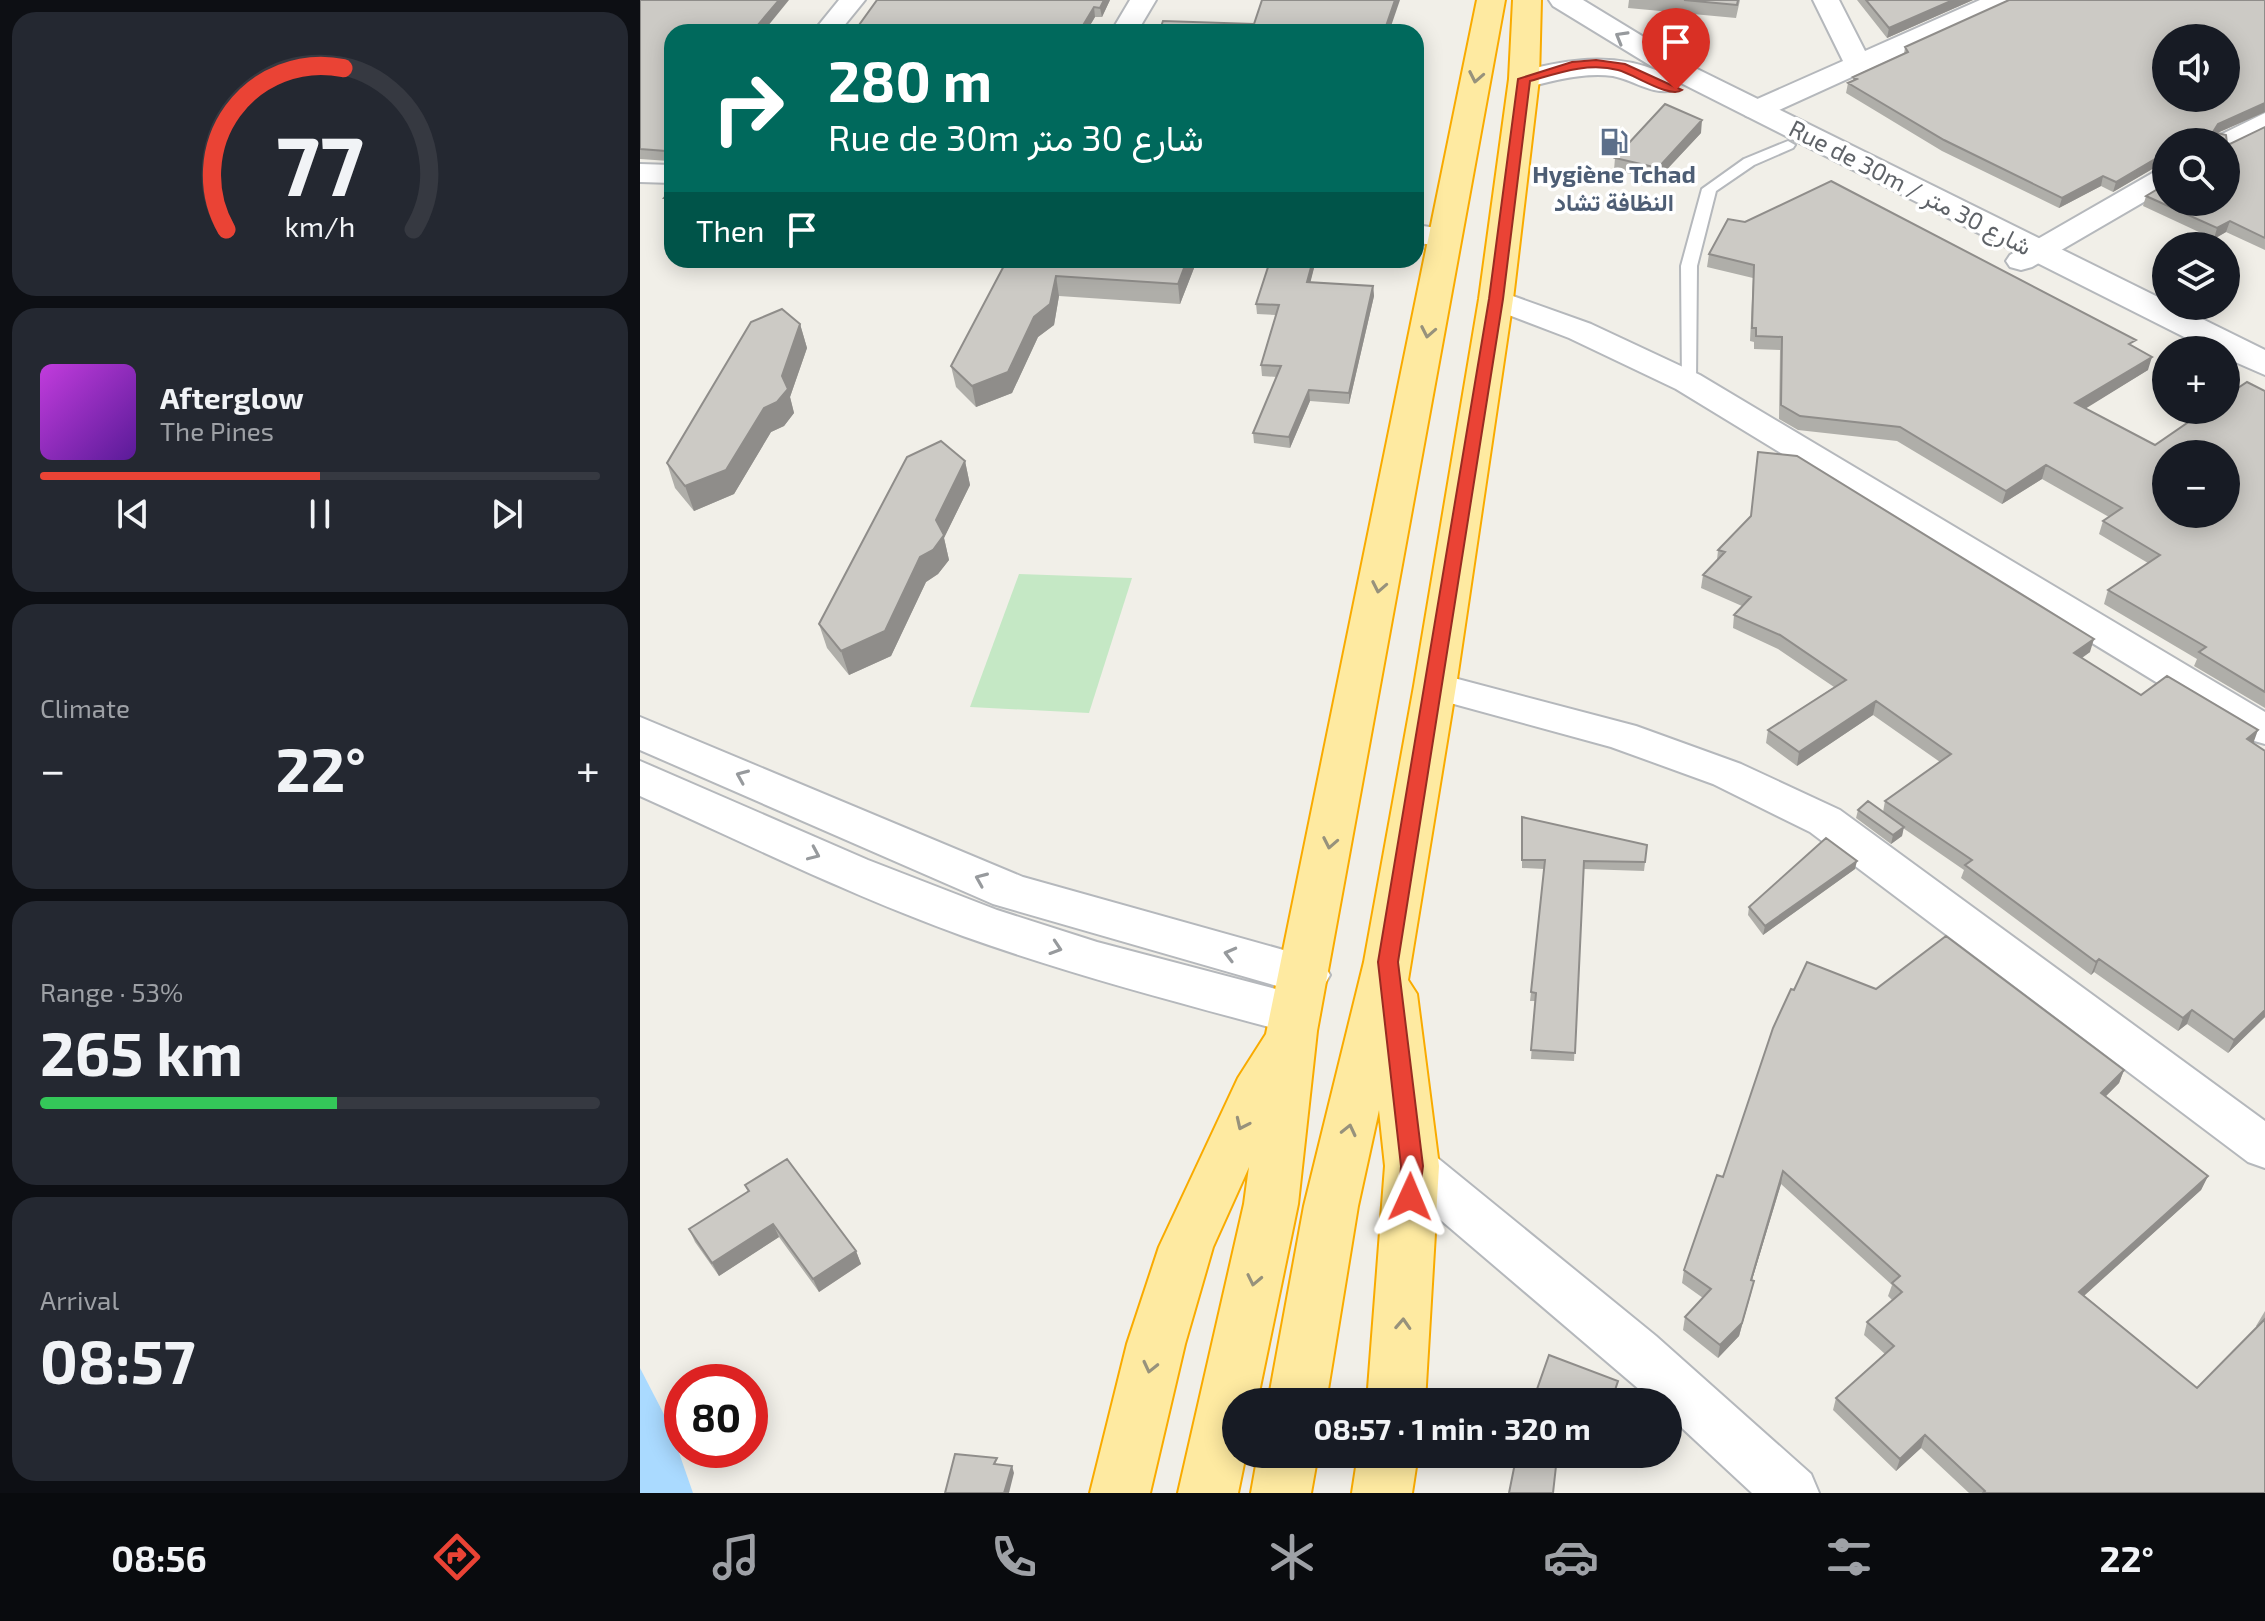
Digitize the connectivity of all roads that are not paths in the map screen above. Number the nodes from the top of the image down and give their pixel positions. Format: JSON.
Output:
{"nodes":[{"id":1,"x":852,"y":0,"type":"edge"},
{"id":2,"x":1143,"y":0,"type":"edge"},
{"id":3,"x":1491,"y":0,"type":"edge"},
{"id":4,"x":1527,"y":0,"type":"edge"},
{"id":5,"x":1563,"y":0,"type":"edge"},
{"id":6,"x":1826,"y":0,"type":"edge"},
{"id":7,"x":2001,"y":0,"type":"edge"},
{"id":8,"x":832,"y":24,"type":"edge"},
{"id":9,"x":1129,"y":24,"type":"edge"},
{"id":10,"x":1858,"y":64,"type":"junction"},
{"id":11,"x":1524,"y":79,"type":"junction"},
{"id":12,"x":1756,"y":110,"type":"junction"},
{"id":13,"x":2265,"y":121,"type":"edge"},
{"id":14,"x":2240,"y":135,"type":"edge"},
{"id":15,"x":1788,"y":145,"type":"junction"},
{"id":16,"x":640,"y":173,"type":"edge"},
{"id":17,"x":664,"y":174,"type":"edge"},
{"id":18,"x":2152,"y":185,"type":"edge"},
{"id":19,"x":1431,"y":235,"type":"edge"},
{"id":20,"x":2028,"y":257,"type":"junction"},
{"id":21,"x":1496,"y":299,"type":"junction"},
{"id":22,"x":2173,"y":336,"type":"edge"},
{"id":23,"x":2265,"y":364,"type":"edge"},
{"id":24,"x":2240,"y":371,"type":"edge"},
{"id":25,"x":1688,"y":382,"type":"junction"},
{"id":26,"x":2265,"y":383,"type":"edge"},
{"id":27,"x":1435,"y":686,"type":"junction"},
{"id":28,"x":2265,"y":730,"type":"edge"},
{"id":29,"x":640,"y":732,"type":"edge"},
{"id":30,"x":640,"y":777,"type":"edge"},
{"id":31,"x":1388,"y":962,"type":"junction"},
{"id":32,"x":1297,"y":1007,"type":"junction"},
{"id":33,"x":2265,"y":1148,"type":"edge"},
{"id":34,"x":1412,"y":1166,"type":"junction"},
{"id":35,"x":1299,"y":1388,"type":"edge"},
{"id":36,"x":1397,"y":1388,"type":"edge"},
{"id":37,"x":1285,"y":1468,"type":"edge"},
{"id":38,"x":1386,"y":1468,"type":"edge"},
{"id":39,"x":1120,"y":1493,"type":"edge"},
{"id":40,"x":1208,"y":1493,"type":"edge"},
{"id":41,"x":1281,"y":1493,"type":"edge"},
{"id":42,"x":1382,"y":1493,"type":"edge"},
{"id":43,"x":1792,"y":1493,"type":"edge"}],
"edges":[{"from":1,"to":8,"type":"street"},
{"from":2,"to":9,"type":"street"},
{"from":3,"to":19,"type":"highway","one_way":true},
{"from":4,"to":11,"type":"highway"},
{"from":12,"to":5,"type":"street","name":"Rue de 30m / شارع 30 متر","one_way":true},
{"from":6,"to":10,"type":"street"},
{"from":7,"to":10,"type":"street"},
{"from":10,"to":12,"type":"street"},
{"from":11,"to":15,"type":"street"},
{"from":11,"to":21,"type":"highway"},
{"from":12,"to":20,"type":"street","name":"Rue de 30m / شارع 30 متر"},
{"from":13,"to":14,"type":"street"},
{"from":15,"to":20,"type":"street"},
{"from":15,"to":25,"type":"lane"},
{"from":16,"to":17,"type":"street"},
{"from":18,"to":20,"type":"street"},
{"from":19,"to":32,"type":"highway","one_way":true},
{"from":20,"to":22,"type":"street"},
{"from":20,"to":23,"type":"street","name":"Rue de 30m / شارع 30 متر"},
{"from":21,"to":25,"type":"street"},
{"from":21,"to":27,"type":"highway"},
{"from":24,"to":26,"type":"street"},
{"from":25,"to":28,"type":"street"},
{"from":27,"to":31,"type":"highway"},
{"from":27,"to":33,"type":"street"},
{"from":32,"to":29,"type":"street","one_way":true},
{"from":30,"to":32,"type":"street","one_way":true},
{"from":31,"to":34,"type":"highway"},
{"from":35,"to":31,"type":"highway","one_way":true},
{"from":32,"to":39,"type":"highway","one_way":true},
{"from":32,"to":40,"type":"highway","one_way":true},
{"from":36,"to":34,"type":"highway","one_way":true},
{"from":34,"to":43,"type":"street"},
{"from":37,"to":41,"type":"highway"},
{"from":38,"to":42,"type":"highway"}]}
